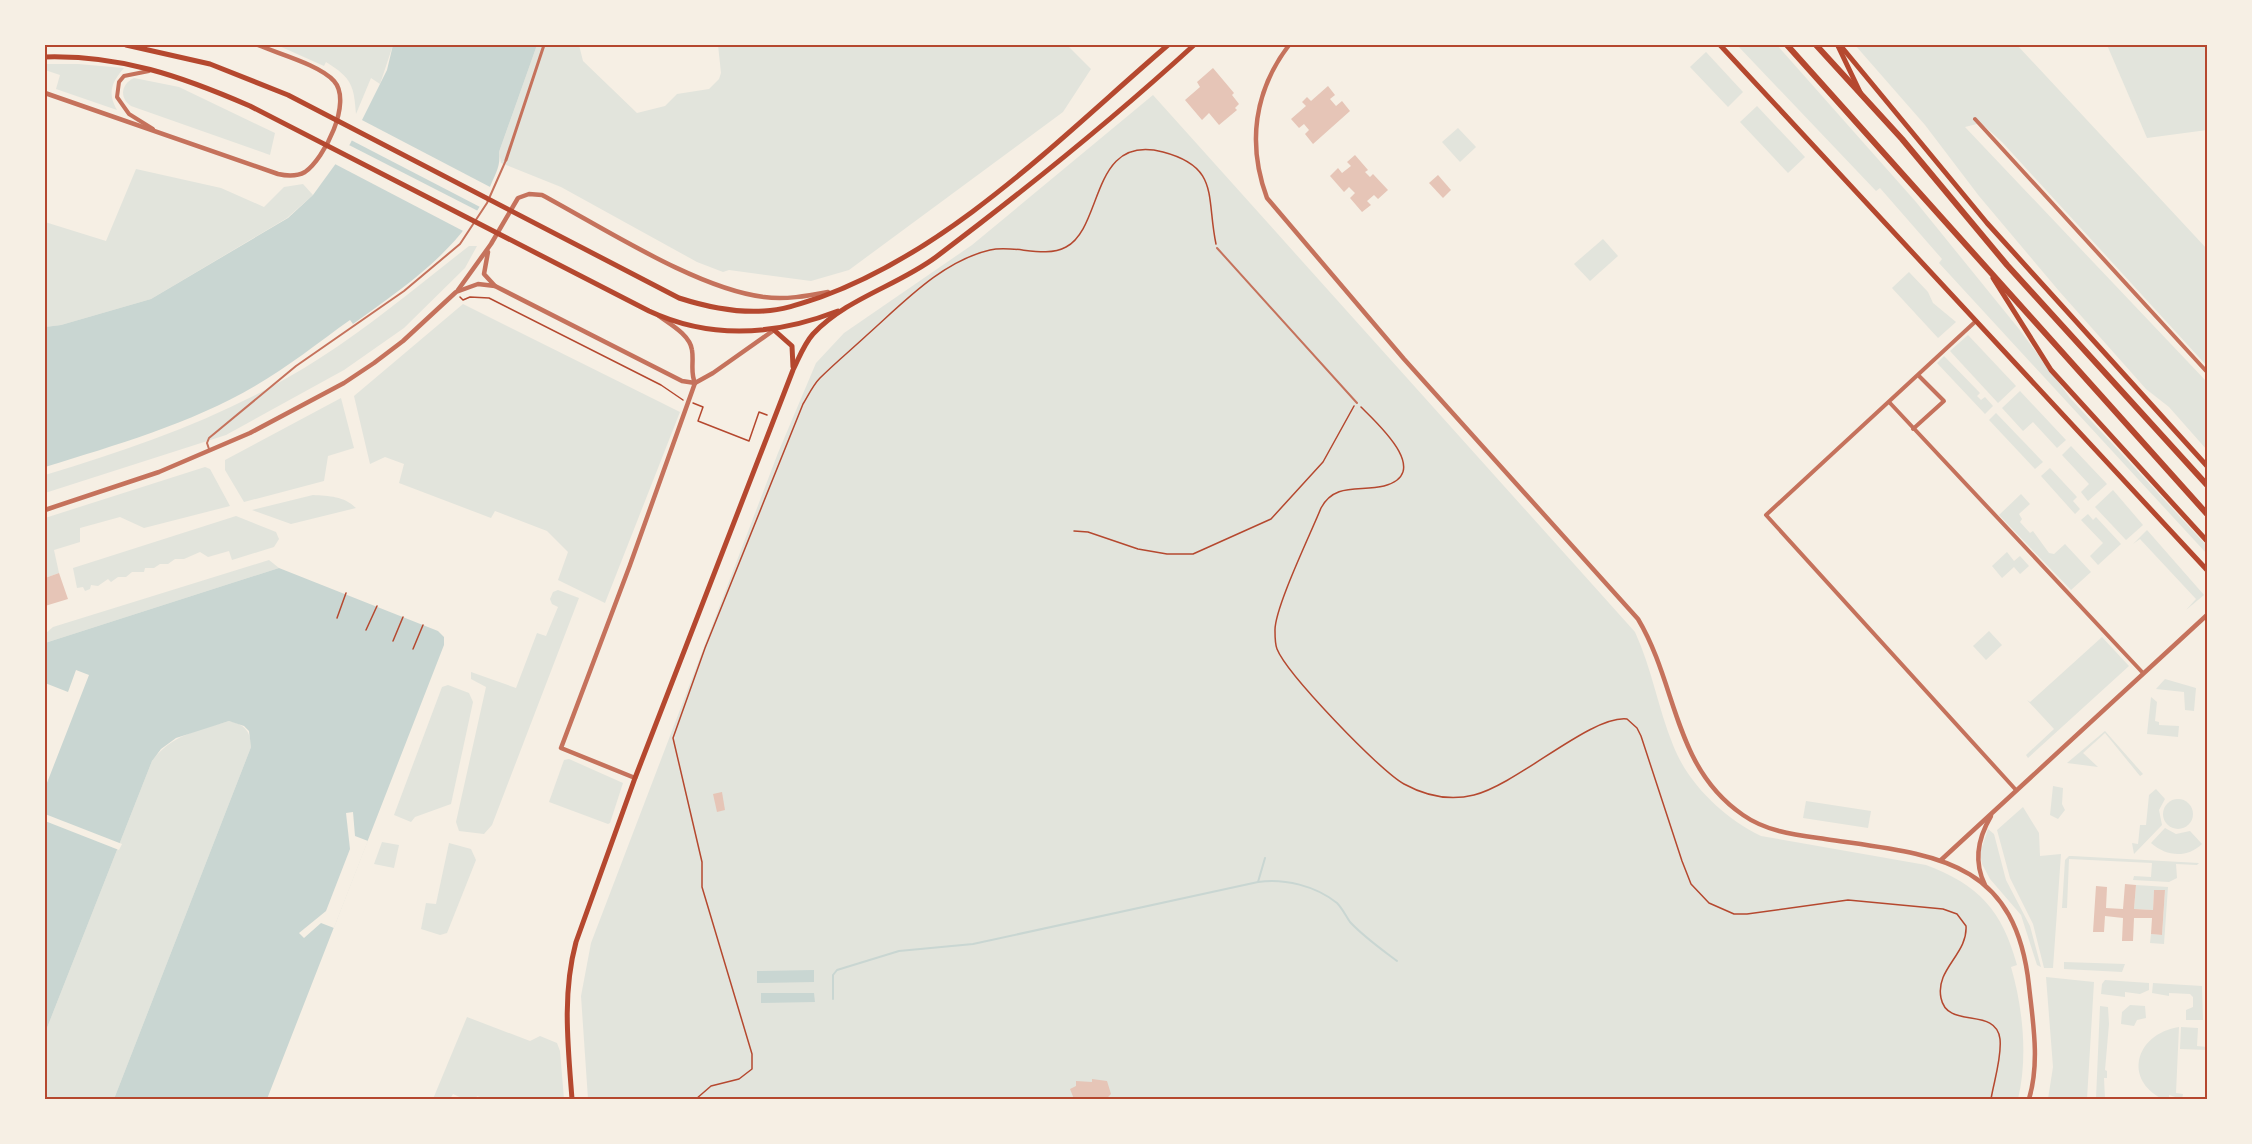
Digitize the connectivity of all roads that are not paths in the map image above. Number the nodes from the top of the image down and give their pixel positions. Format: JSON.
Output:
{"nodes":[{"id":1,"x":126,"y":45,"type":"edge"},
{"id":2,"x":258,"y":45,"type":"edge"},
{"id":3,"x":544,"y":45,"type":"edge"},
{"id":4,"x":1168,"y":45,"type":"edge"},
{"id":5,"x":1194,"y":45,"type":"edge"},
{"id":6,"x":1289,"y":45,"type":"edge"},
{"id":7,"x":1720,"y":45,"type":"edge"},
{"id":8,"x":1787,"y":45,"type":"edge"},
{"id":9,"x":1816,"y":45,"type":"edge"},
{"id":10,"x":1838,"y":45,"type":"edge"},
{"id":11,"x":45,"y":57,"type":"edge"},
{"id":12,"x":166,"y":73,"type":"junction"},
{"id":13,"x":45,"y":93,"type":"edge"},
{"id":14,"x":1862,"y":96,"type":"junction"},
{"id":15,"x":1975,"y":118,"type":"dead end"},
{"id":16,"x":153,"y":129,"type":"junction"},
{"id":17,"x":506,"y":159,"type":"joint"},
{"id":18,"x":491,"y":244,"type":"junction"},
{"id":19,"x":1217,"y":248,"type":"road end"},
{"id":20,"x":1993,"y":278,"type":"junction"},
{"id":21,"x":495,"y":286,"type":"junction"},
{"id":22,"x":837,"y":291,"type":"junction"},
{"id":23,"x":456,"y":292,"type":"junction"},
{"id":24,"x":842,"y":309,"type":"junction"},
{"id":25,"x":659,"y":316,"type":"junction"},
{"id":26,"x":1976,"y":321,"type":"junction"},
{"id":27,"x":774,"y":330,"type":"junction"},
{"id":28,"x":793,"y":370,"type":"junction"},
{"id":29,"x":2207,"y":372,"type":"edge"},
{"id":30,"x":1919,"y":376,"type":"junction"},
{"id":31,"x":694,"y":383,"type":"junction"},
{"id":32,"x":1357,"y":403,"type":"road end"},
{"id":33,"x":1890,"y":403,"type":"junction"},
{"id":34,"x":1913,"y":429,"type":"junction"},
{"id":35,"x":210,"y":452,"type":"junction"},
{"id":36,"x":2207,"y":466,"type":"edge"},
{"id":37,"x":2207,"y":485,"type":"edge"},
{"id":38,"x":45,"y":510,"type":"edge"},
{"id":39,"x":2207,"y":514,"type":"edge"},
{"id":40,"x":2207,"y":541,"type":"edge"},
{"id":41,"x":2207,"y":570,"type":"edge"},
{"id":42,"x":2207,"y":615,"type":"edge"},
{"id":43,"x":2143,"y":673,"type":"junction"},
{"id":44,"x":635,"y":778,"type":"junction"},
{"id":45,"x":2016,"y":790,"type":"junction"},
{"id":46,"x":1994,"y":811,"type":"junction"},
{"id":47,"x":1941,"y":860,"type":"junction"},
{"id":48,"x":1986,"y":887,"type":"junction"},
{"id":49,"x":572,"y":1099,"type":"edge"},
{"id":50,"x":2029,"y":1099,"type":"edge"}],
"edges":[{"from":1,"to":22,"type":"main road"},
{"from":2,"to":16,"type":"street"},
{"from":3,"to":17,"type":"street"},
{"from":4,"to":22,"type":"main road"},
{"from":5,"to":24,"type":"main road"},
{"from":6,"to":47,"type":"street"},
{"from":7,"to":26,"type":"main road"},
{"from":8,"to":20,"type":"main road"},
{"from":9,"to":14,"type":"main road"},
{"from":10,"to":14,"type":"main road"},
{"from":10,"to":36,"type":"main road"},
{"from":11,"to":12,"type":"main road"},
{"from":12,"to":16,"type":"street"},
{"from":12,"to":25,"type":"main road"},
{"from":13,"to":16,"type":"street"},
{"from":14,"to":37,"type":"main road"},
{"from":15,"to":29,"type":"street"},
{"from":17,"to":35,"type":"lane"},
{"from":18,"to":21,"type":"street"},
{"from":18,"to":22,"type":"street"},
{"from":18,"to":23,"type":"street"},
{"from":19,"to":32,"type":"lane"},
{"from":20,"to":39,"type":"main road"},
{"from":20,"to":40,"type":"main road"},
{"from":21,"to":23,"type":"street"},
{"from":21,"to":31,"type":"street"},
{"from":23,"to":35,"type":"street"},
{"from":24,"to":27,"type":"main road"},
{"from":24,"to":28,"type":"main road"},
{"from":25,"to":27,"type":"main road"},
{"from":25,"to":31,"type":"street"},
{"from":26,"to":30,"type":"street"},
{"from":26,"to":41,"type":"main road"},
{"from":27,"to":28,"type":"main road"},
{"from":27,"to":31,"type":"street"},
{"from":28,"to":44,"type":"main road"},
{"from":30,"to":33,"type":"street"},
{"from":30,"to":34,"type":"street"},
{"from":31,"to":44,"type":"street"},
{"from":33,"to":34,"type":"street"},
{"from":33,"to":45,"type":"street"},
{"from":34,"to":43,"type":"street"},
{"from":35,"to":38,"type":"street"},
{"from":42,"to":43,"type":"street"},
{"from":43,"to":45,"type":"street"},
{"from":44,"to":49,"type":"main road"},
{"from":45,"to":46,"type":"street"},
{"from":46,"to":47,"type":"street"},
{"from":46,"to":48,"type":"street"},
{"from":47,"to":48,"type":"street"},
{"from":48,"to":50,"type":"street"}]}
